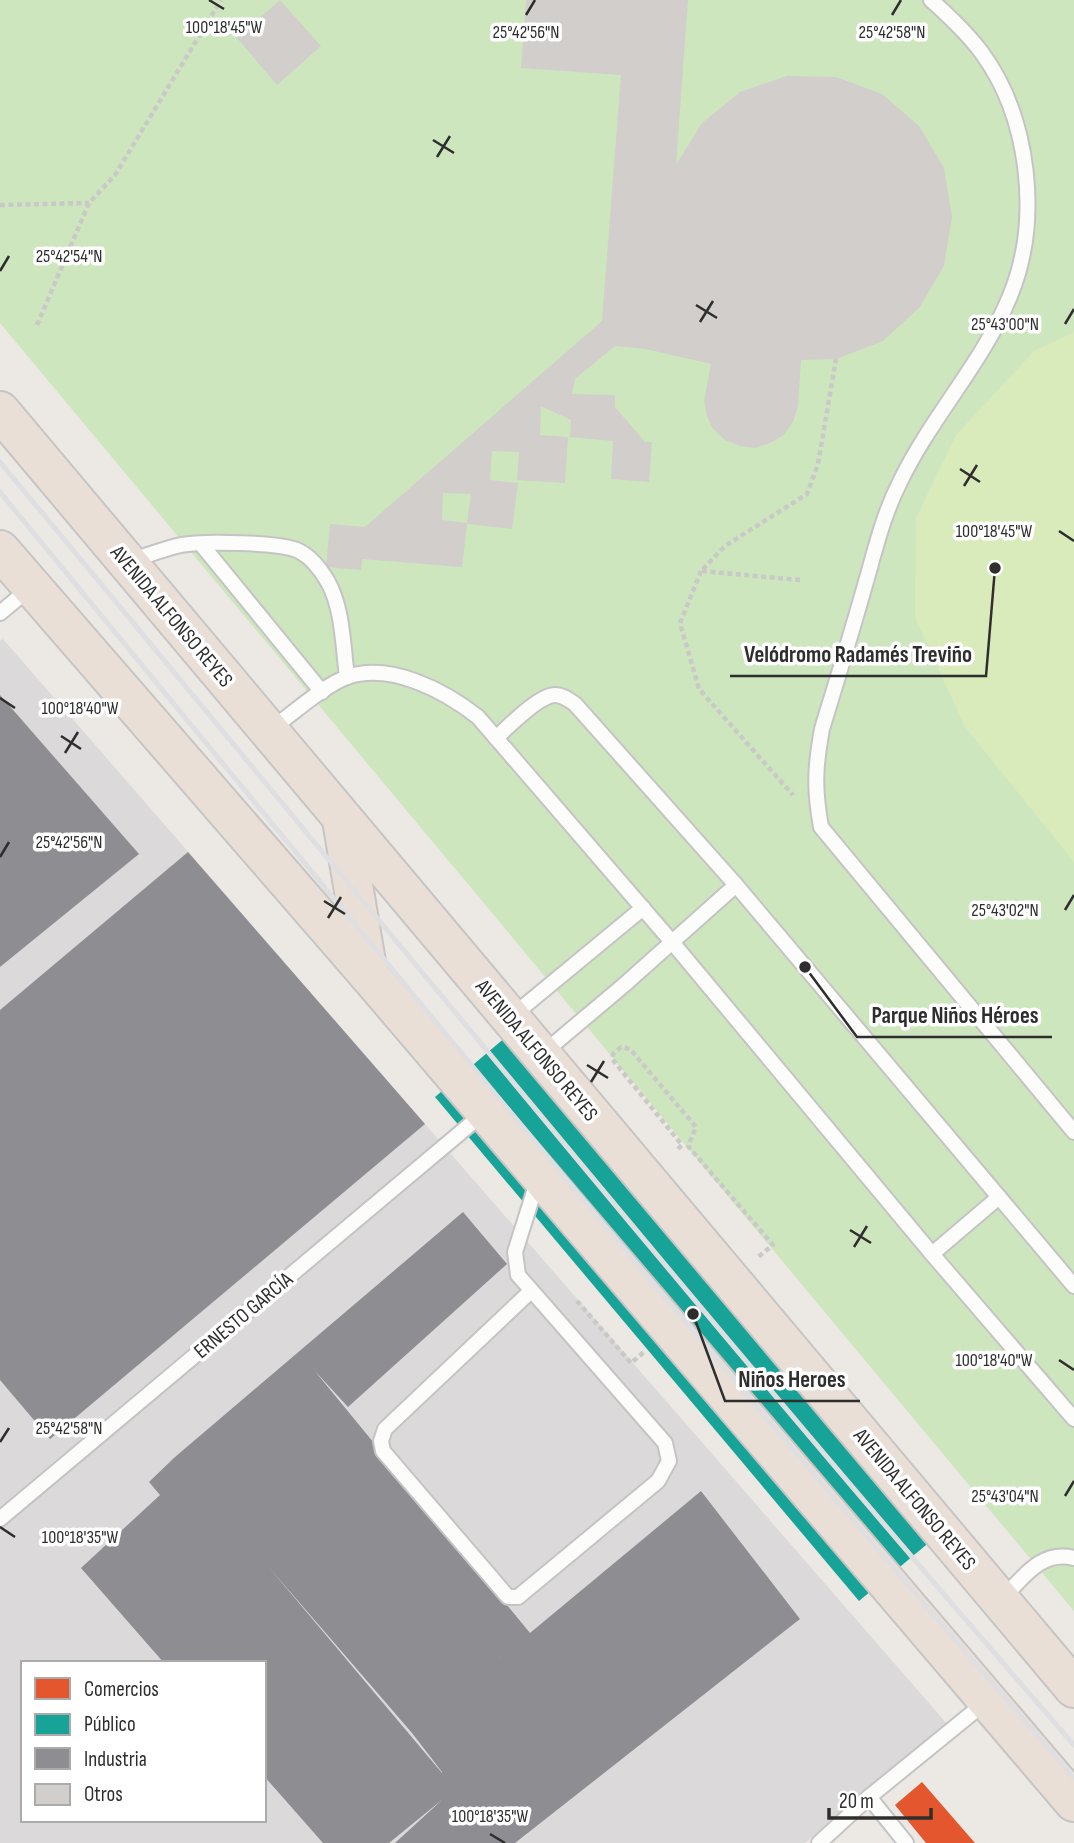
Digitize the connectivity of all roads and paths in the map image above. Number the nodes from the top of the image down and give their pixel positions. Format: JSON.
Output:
{"nodes":[{"id":1,"x":221,"y":0,"type":"edge"},
{"id":2,"x":931,"y":0,"type":"edge"},
{"id":3,"x":89,"y":203,"type":"junction"},
{"id":4,"x":0,"y":205,"type":"edge"},
{"id":5,"x":37,"y":325,"type":"dead end"},
{"id":6,"x":836,"y":359,"type":"dead end"},
{"id":7,"x":0,"y":411,"type":"edge"},
{"id":8,"x":201,"y":544,"type":"junction"},
{"id":9,"x":0,"y":550,"type":"edge"},
{"id":10,"x":126,"y":561,"type":"junction"},
{"id":11,"x":701,"y":571,"type":"junction"},
{"id":12,"x":800,"y":580,"type":"dead end"},
{"id":13,"x":31,"y":587,"type":"junction"},
{"id":14,"x":0,"y":613,"type":"edge"},
{"id":15,"x":347,"y":677,"type":"junction"},
{"id":16,"x":322,"y":692,"type":"junction"},
{"id":17,"x":269,"y":731,"type":"junction"},
{"id":18,"x":496,"y":738,"type":"junction"},
{"id":19,"x":342,"y":818,"type":"junction"},
{"id":20,"x":821,"y":827,"type":"junction"},
{"id":21,"x":736,"y":885,"type":"junction"},
{"id":22,"x":643,"y":908,"type":"junction"},
{"id":23,"x":672,"y":942,"type":"junction"},
{"id":24,"x":368,"y":974,"type":"junction"},
{"id":25,"x":510,"y":1018,"type":"junction"},
{"id":26,"x":541,"y":1055,"type":"junction"},
{"id":27,"x":486,"y":1111,"type":"junction"},
{"id":28,"x":1074,"y":1132,"type":"edge"},
{"id":29,"x":678,"y":1149,"type":"dead end"},
{"id":30,"x":539,"y":1174,"type":"junction"},
{"id":31,"x":999,"y":1196,"type":"junction"},
{"id":32,"x":932,"y":1254,"type":"junction"},
{"id":33,"x":755,"y":1259,"type":"dead end"},
{"id":34,"x":1074,"y":1286,"type":"edge"},
{"id":35,"x":531,"y":1290,"type":"junction"},
{"id":36,"x":577,"y":1301,"type":"dead end"},
{"id":37,"x":648,"y":1350,"type":"dead end"},
{"id":38,"x":1074,"y":1419,"type":"edge"},
{"id":39,"x":0,"y":1519,"type":"edge"},
{"id":40,"x":1074,"y":1558,"type":"edge"},
{"id":41,"x":1001,"y":1601,"type":"junction"},
{"id":42,"x":1074,"y":1688,"type":"edge"},
{"id":43,"x":988,"y":1700,"type":"junction"},
{"id":44,"x":869,"y":1797,"type":"junction"},
{"id":45,"x":1074,"y":1802,"type":"edge"},
{"id":46,"x":819,"y":1843,"type":"edge"},
{"id":47,"x":906,"y":1843,"type":"edge"}],
"edges":[{"from":1,"to":3,"type":"path"},
{"from":2,"to":20,"type":"lane"},
{"from":3,"to":4,"type":"path"},
{"from":3,"to":5,"type":"path"},
{"from":6,"to":11,"type":"path"},
{"from":7,"to":10,"type":"highway","name":"AVENIDA ALFONSO REYES"},
{"from":8,"to":10,"type":"lane"},
{"from":8,"to":15,"type":"lane"},
{"from":8,"to":16,"type":"lane"},
{"from":9,"to":13,"type":"highway"},
{"from":10,"to":17,"type":"highway","name":"AVENIDA ALFONSO REYES"},
{"from":11,"to":12,"type":"path"},
{"from":11,"to":20,"type":"path"},
{"from":13,"to":14,"type":"lane"},
{"from":13,"to":24,"type":"highway"},
{"from":15,"to":16,"type":"lane"},
{"from":15,"to":18,"type":"lane"},
{"from":16,"to":17,"type":"lane"},
{"from":17,"to":19,"type":"highway","name":"AVENIDA ALFONSO REYES"},
{"from":18,"to":21,"type":"lane"},
{"from":18,"to":22,"type":"lane"},
{"from":19,"to":24,"type":"highway"},
{"from":19,"to":25,"type":"highway","name":"AVENIDA ALFONSO REYES"},
{"from":20,"to":28,"type":"lane"},
{"from":21,"to":23,"type":"lane"},
{"from":21,"to":31,"type":"lane"},
{"from":22,"to":23,"type":"lane"},
{"from":22,"to":25,"type":"lane"},
{"from":23,"to":26,"type":"lane"},
{"from":23,"to":32,"type":"lane"},
{"from":24,"to":27,"type":"highway"},
{"from":25,"to":26,"type":"highway","name":"AVENIDA ALFONSO REYES"},
{"from":26,"to":41,"type":"highway","name":"AVENIDA ALFONSO REYES"},
{"from":27,"to":30,"type":"highway"},
{"from":27,"to":39,"type":"lane","name":"ERNESTO GARCÍA"},
{"from":29,"to":33,"type":"path"},
{"from":30,"to":35,"type":"lane"},
{"from":30,"to":43,"type":"highway"},
{"from":31,"to":32,"type":"lane"},
{"from":31,"to":34,"type":"lane"},
{"from":32,"to":38,"type":"lane"},
{"from":35,"to":35,"type":"lane"},
{"from":36,"to":37,"type":"path"},
{"from":40,"to":41,"type":"lane"},
{"from":41,"to":42,"type":"highway","name":"AVENIDA ALFONSO REYES"},
{"from":43,"to":44,"type":"lane"},
{"from":43,"to":45,"type":"highway"},
{"from":44,"to":46,"type":"lane"},
{"from":44,"to":47,"type":"lane"}]}
